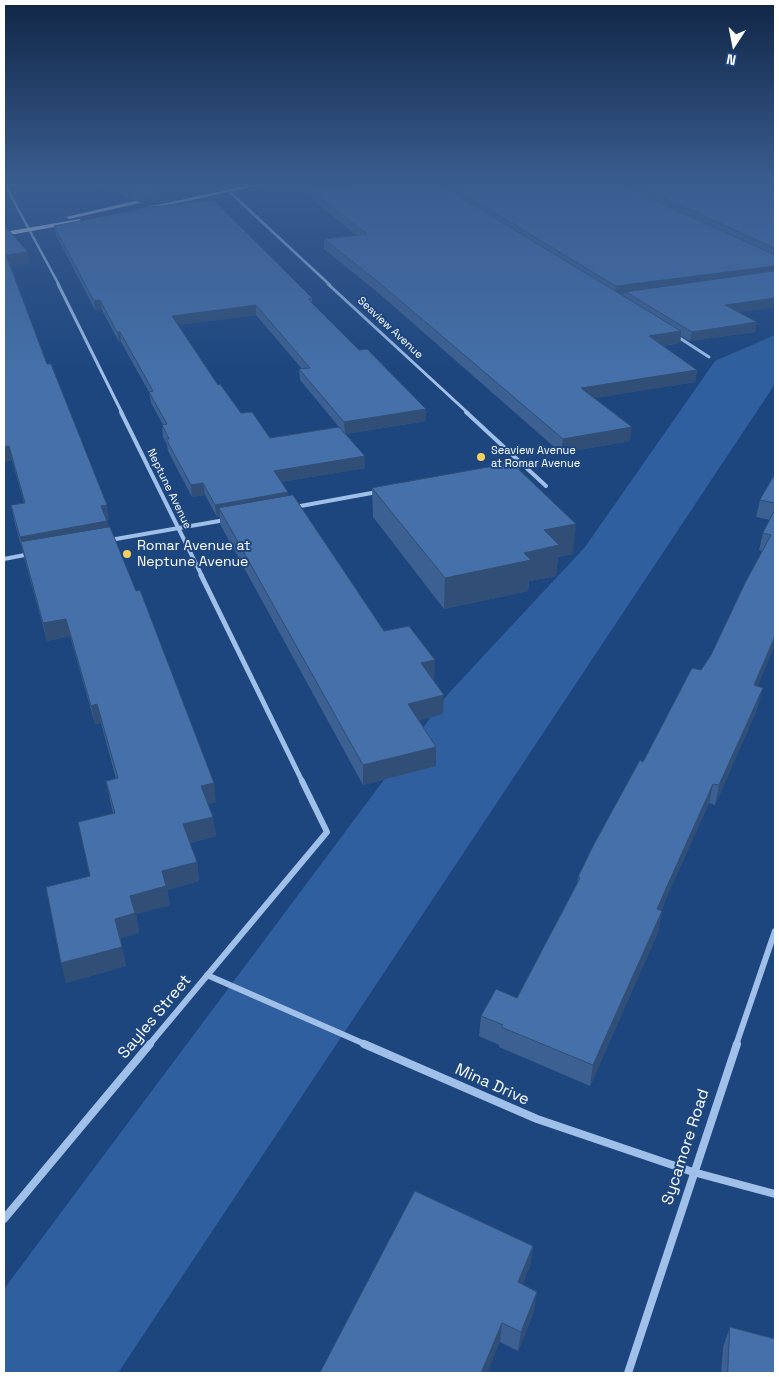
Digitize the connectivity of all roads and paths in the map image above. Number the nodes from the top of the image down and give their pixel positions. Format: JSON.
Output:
{"nodes":[{"id":1,"x":40,"y":247,"type":"edge"},
{"id":2,"x":290,"y":247,"type":"edge"},
{"id":3,"x":666,"y":330,"type":"edge"},
{"id":4,"x":709,"y":357,"type":"dead end"},
{"id":5,"x":526,"y":466,"type":"junction"},
{"id":6,"x":506,"y":469,"type":"edge"},
{"id":7,"x":546,"y":486,"type":"dead end"},
{"id":8,"x":381,"y":492,"type":"edge"},
{"id":9,"x":284,"y":509,"type":"edge"},
{"id":10,"x":227,"y":520,"type":"edge"},
{"id":11,"x":178,"y":528,"type":"junction"},
{"id":12,"x":101,"y":542,"type":"edge"},
{"id":13,"x":33,"y":554,"type":"edge"},
{"id":14,"x":4,"y":559,"type":"edge"},
{"id":15,"x":327,"y":832,"type":"joint"},
{"id":16,"x":775,"y":931,"type":"edge"},
{"id":17,"x":207,"y":975,"type":"junction"},
{"id":18,"x":693,"y":1172,"type":"junction"},
{"id":19,"x":775,"y":1194,"type":"edge"},
{"id":20,"x":4,"y":1219,"type":"edge"},
{"id":21,"x":628,"y":1373,"type":"edge"}],
"edges":[{"from":1,"to":11,"type":"street","name":"Neptune Avenue"},
{"from":2,"to":5,"type":"street","name":"Seaview Avenue"},
{"from":3,"to":4,"type":"street"},
{"from":5,"to":6,"type":"street"},
{"from":5,"to":7,"type":"street","name":"Seaview Avenue"},
{"from":8,"to":9,"type":"street"},
{"from":10,"to":11,"type":"street"},
{"from":11,"to":12,"type":"street"},
{"from":11,"to":15,"type":"street","name":"Neptune Avenue"},
{"from":13,"to":14,"type":"street"},
{"from":15,"to":17,"type":"street","name":"Sayles Street"},
{"from":16,"to":18,"type":"street","name":"Sycamore Road"},
{"from":17,"to":18,"type":"street","name":"Mina Drive"},
{"from":17,"to":20,"type":"street","name":"Sayles Street"},
{"from":18,"to":19,"type":"street","name":"Mina Drive"},
{"from":18,"to":21,"type":"street","name":"Sycamore Road"}]}
